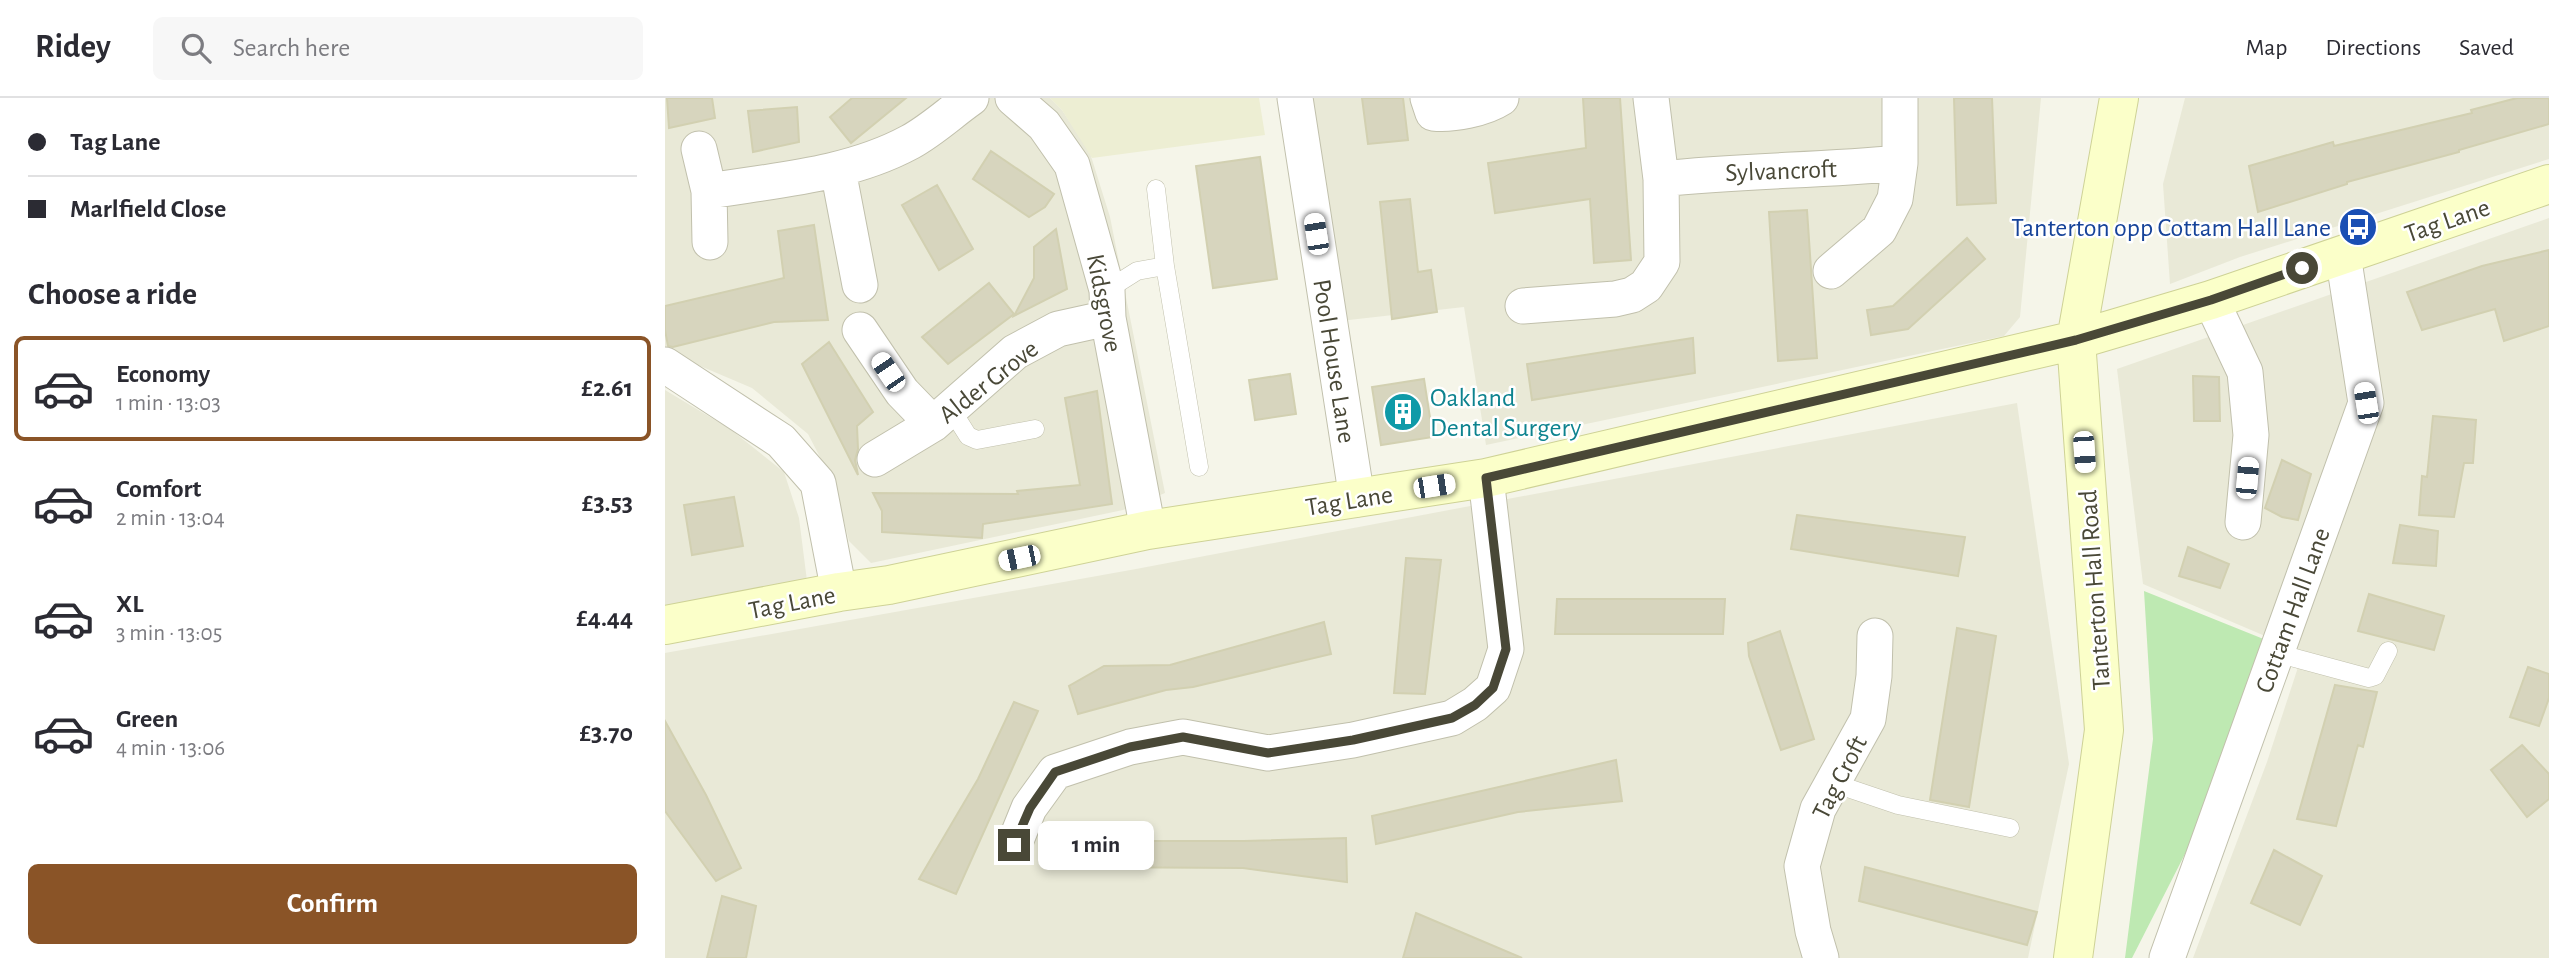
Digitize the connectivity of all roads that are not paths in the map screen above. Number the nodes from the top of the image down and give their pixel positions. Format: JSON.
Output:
{"nodes":[{"id":1,"x":971,"y":98,"type":"edge"},
{"id":2,"x":1013,"y":98,"type":"edge"},
{"id":3,"x":1295,"y":98,"type":"edge"},
{"id":4,"x":1428,"y":98,"type":"edge"},
{"id":5,"x":1501,"y":98,"type":"edge"},
{"id":6,"x":1651,"y":98,"type":"edge"},
{"id":7,"x":1900,"y":98,"type":"edge"},
{"id":8,"x":2119,"y":98,"type":"edge"},
{"id":9,"x":699,"y":149,"type":"dead end"},
{"id":10,"x":1900,"y":163,"type":"junction"},
{"id":11,"x":838,"y":170,"type":"junction"},
{"id":12,"x":1661,"y":178,"type":"junction"},
{"id":13,"x":2549,"y":184,"type":"edge"},
{"id":14,"x":1156,"y":189,"type":"dead end"},
{"id":15,"x":709,"y":191,"type":"junction"},
{"id":16,"x":710,"y":242,"type":"dead end"},
{"id":17,"x":2343,"y":255,"type":"junction"},
{"id":18,"x":1165,"y":266,"type":"junction"},
{"id":19,"x":1831,"y":271,"type":"dead end"},
{"id":20,"x":860,"y":285,"type":"dead end"},
{"id":21,"x":2211,"y":300,"type":"junction"},
{"id":22,"x":1107,"y":304,"type":"junction"},
{"id":23,"x":1523,"y":306,"type":"dead end"},
{"id":24,"x":860,"y":330,"type":"dead end"},
{"id":25,"x":2076,"y":340,"type":"junction"},
{"id":26,"x":665,"y":365,"type":"edge"},
{"id":27,"x":942,"y":417,"type":"junction"},
{"id":28,"x":1035,"y":429,"type":"dead end"},
{"id":29,"x":875,"y":459,"type":"dead end"},
{"id":30,"x":1199,"y":467,"type":"dead end"},
{"id":31,"x":1486,"y":478,"type":"junction"},
{"id":32,"x":1357,"y":499,"type":"junction"},
{"id":33,"x":2243,"y":522,"type":"dead end"},
{"id":34,"x":1148,"y":530,"type":"junction"},
{"id":35,"x":839,"y":592,"type":"junction"},
{"id":36,"x":665,"y":625,"type":"edge"},
{"id":37,"x":1875,"y":636,"type":"dead end"},
{"id":38,"x":2388,"y":651,"type":"dead end"},
{"id":39,"x":2276,"y":653,"type":"junction"},
{"id":40,"x":1833,"y":783,"type":"junction"},
{"id":41,"x":2010,"y":828,"type":"dead end"},
{"id":42,"x":1014,"y":845,"type":"dead end"},
{"id":43,"x":1821,"y":958,"type":"edge"},
{"id":44,"x":2073,"y":958,"type":"edge"},
{"id":45,"x":2167,"y":958,"type":"edge"}],
"edges":[{"from":1,"to":11,"type":"street"},
{"from":2,"to":22,"type":"street","name":"Kidsgrove"},
{"from":3,"to":32,"type":"street","name":"Pool House Lane"},
{"from":4,"to":5,"type":"street"},
{"from":6,"to":12,"type":"street"},
{"from":7,"to":10,"type":"street"},
{"from":8,"to":25,"type":"main road","name":"Tanterton Hall Road"},
{"from":9,"to":15,"type":"street"},
{"from":10,"to":12,"type":"street","name":"Sylvancroft"},
{"from":10,"to":19,"type":"street"},
{"from":11,"to":15,"type":"street"},
{"from":11,"to":20,"type":"street"},
{"from":12,"to":23,"type":"street"},
{"from":13,"to":17,"type":"main road","name":"Tag Lane"},
{"from":14,"to":18,"type":"lane"},
{"from":15,"to":16,"type":"street"},
{"from":17,"to":21,"type":"main road","name":"Tag Lane"},
{"from":17,"to":39,"type":"street","name":"Cottam Hall Lane"},
{"from":18,"to":22,"type":"lane"},
{"from":18,"to":30,"type":"lane"},
{"from":21,"to":25,"type":"main road","name":"Tag Lane"},
{"from":21,"to":33,"type":"street"},
{"from":22,"to":27,"type":"street","name":"Alder Grove"},
{"from":22,"to":34,"type":"street","name":"Kidsgrove"},
{"from":24,"to":27,"type":"street"},
{"from":25,"to":31,"type":"main road","name":"Tag Lane"},
{"from":25,"to":44,"type":"main road","name":"Tanterton Hall Road"},
{"from":26,"to":35,"type":"street"},
{"from":27,"to":28,"type":"lane"},
{"from":27,"to":29,"type":"street","name":"Alder Grove"},
{"from":31,"to":32,"type":"main road","name":"Tag Lane"},
{"from":31,"to":42,"type":"street"},
{"from":32,"to":34,"type":"main road","name":"Tag Lane"},
{"from":34,"to":35,"type":"main road","name":"Tag Lane"},
{"from":35,"to":36,"type":"main road","name":"Tag Lane"},
{"from":37,"to":40,"type":"street","name":"Tag Croft"},
{"from":38,"to":39,"type":"lane"},
{"from":39,"to":45,"type":"street","name":"Cottam Hall Lane"},
{"from":40,"to":41,"type":"lane"},
{"from":40,"to":43,"type":"street","name":"Tag Croft"}]}
